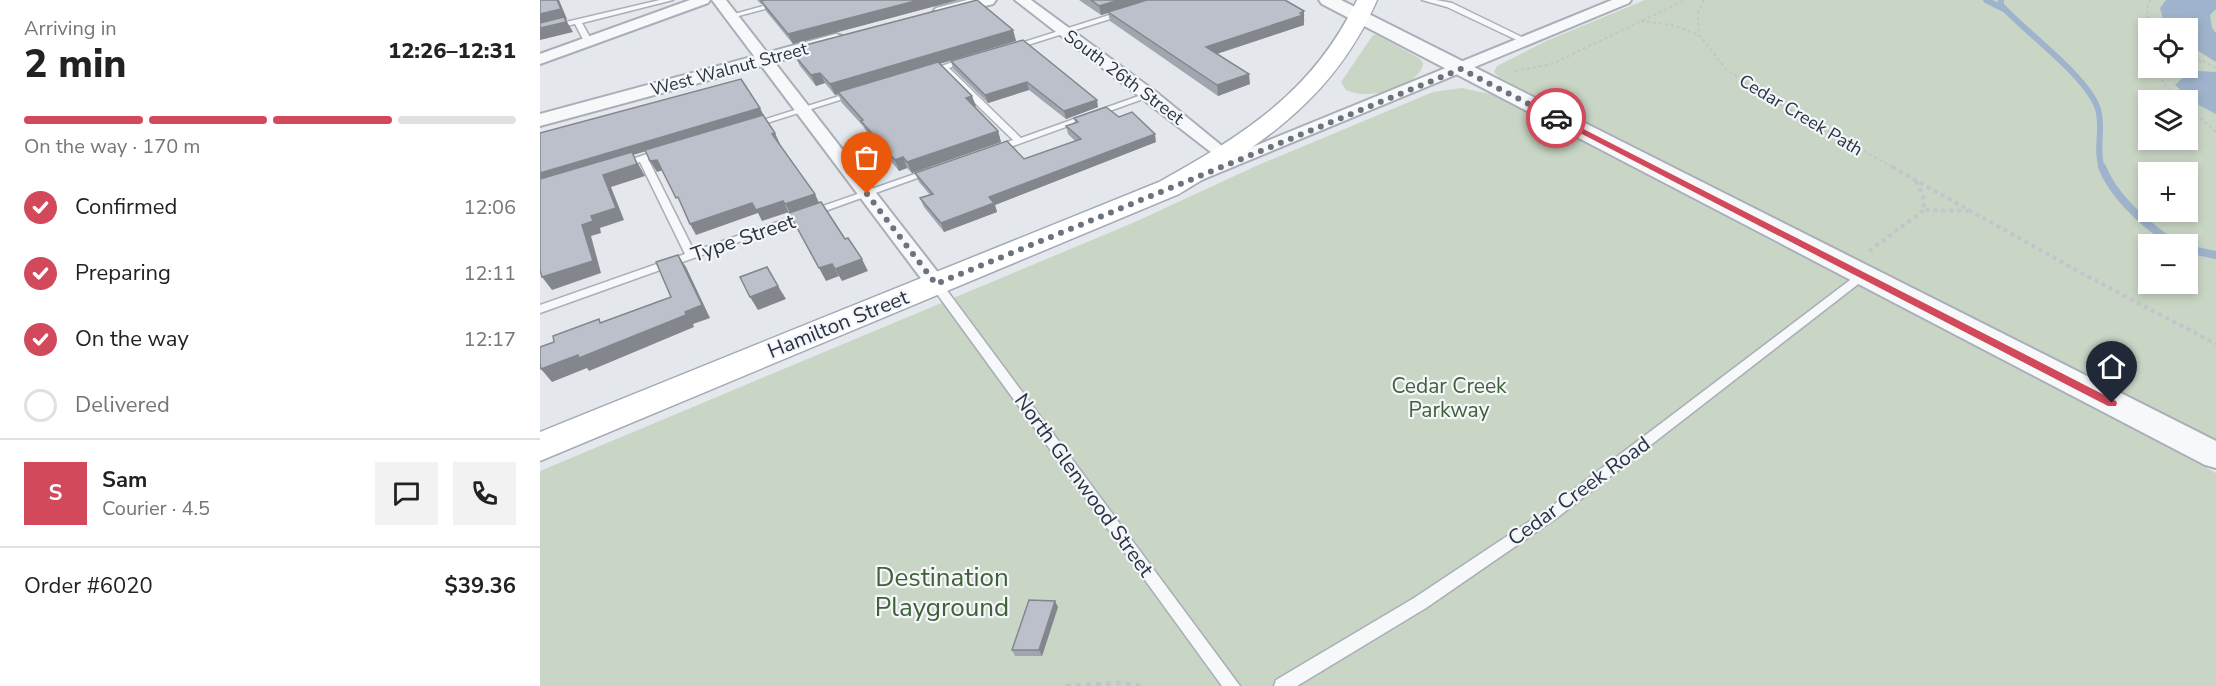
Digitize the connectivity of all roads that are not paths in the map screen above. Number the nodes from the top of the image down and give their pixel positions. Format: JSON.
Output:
{"nodes":[{"id":1,"x":669,"y":0,"type":"edge"},
{"id":2,"x":703,"y":0,"type":"edge"},
{"id":3,"x":719,"y":0,"type":"edge"},
{"id":4,"x":794,"y":0,"type":"edge"},
{"id":5,"x":987,"y":0,"type":"edge"},
{"id":6,"x":1022,"y":0,"type":"edge"},
{"id":7,"x":1328,"y":0,"type":"edge"},
{"id":8,"x":1426,"y":0,"type":"edge"},
{"id":9,"x":1624,"y":0,"type":"edge"},
{"id":10,"x":1364,"y":8,"type":"edge"},
{"id":11,"x":1137,"y":9,"type":"edge"},
{"id":12,"x":731,"y":15,"type":"junction"},
{"id":13,"x":920,"y":18,"type":"edge"},
{"id":14,"x":577,"y":21,"type":"junction"},
{"id":15,"x":540,"y":30,"type":"edge"},
{"id":16,"x":1064,"y":31,"type":"junction"},
{"id":17,"x":853,"y":36,"type":"edge"},
{"id":18,"x":588,"y":41,"type":"junction"},
{"id":19,"x":1527,"y":41,"type":"junction"},
{"id":20,"x":998,"y":51,"type":"edge"},
{"id":21,"x":976,"y":58,"type":"edge"},
{"id":22,"x":540,"y":59,"type":"edge"},
{"id":23,"x":765,"y":60,"type":"junction"},
{"id":24,"x":944,"y":68,"type":"junction"},
{"id":25,"x":1461,"y":69,"type":"junction"},
{"id":26,"x":922,"y":74,"type":"edge"},
{"id":27,"x":868,"y":90,"type":"edge"},
{"id":28,"x":1150,"y":95,"type":"junction"},
{"id":29,"x":802,"y":110,"type":"junction"},
{"id":30,"x":540,"y":120,"type":"edge"},
{"id":31,"x":745,"y":127,"type":"edge"},
{"id":32,"x":1018,"y":141,"type":"junction"},
{"id":33,"x":677,"y":147,"type":"edge"},
{"id":34,"x":986,"y":152,"type":"edge"},
{"id":35,"x":1225,"y":156,"type":"junction"},
{"id":36,"x":643,"y":158,"type":"junction"},
{"id":37,"x":608,"y":168,"type":"edge"},
{"id":38,"x":943,"y":168,"type":"edge"},
{"id":39,"x":1169,"y":188,"type":"junction"},
{"id":40,"x":867,"y":194,"type":"junction"},
{"id":41,"x":691,"y":256,"type":"junction"},
{"id":42,"x":1862,"y":266,"type":"junction"},
{"id":43,"x":936,"y":284,"type":"junction"},
{"id":44,"x":540,"y":309,"type":"edge"},
{"id":45,"x":540,"y":447,"type":"edge"},
{"id":46,"x":2216,"y":456,"type":"edge"},
{"id":47,"x":1232,"y":686,"type":"edge"},
{"id":48,"x":1282,"y":686,"type":"edge"}],
"edges":[{"from":1,"to":14,"type":"lane"},
{"from":2,"to":18,"type":"street"},
{"from":3,"to":12,"type":"street"},
{"from":4,"to":12,"type":"lane"},
{"from":5,"to":13,"type":"street"},
{"from":6,"to":16,"type":"street","name":"South 26th Street"},
{"from":7,"to":10,"type":"street"},
{"from":8,"to":19,"type":"lane"},
{"from":9,"to":19,"type":"street","name":"Hamilton Street"},
{"from":10,"to":25,"type":"street"},
{"from":10,"to":35,"type":"main road","name":"Hamilton Street"},
{"from":11,"to":16,"type":"lane"},
{"from":12,"to":23,"type":"street"},
{"from":14,"to":15,"type":"lane"},
{"from":14,"to":18,"type":"lane"},
{"from":16,"to":20,"type":"lane"},
{"from":16,"to":28,"type":"street","name":"South 26th Street"},
{"from":17,"to":23,"type":"street","name":"West Walnut Street"},
{"from":18,"to":22,"type":"street"},
{"from":19,"to":25,"type":"street","name":"Hamilton Street"},
{"from":21,"to":24,"type":"lane"},
{"from":23,"to":29,"type":"street"},
{"from":23,"to":30,"type":"street","name":"West Walnut Street"},
{"from":24,"to":26,"type":"lane"},
{"from":24,"to":32,"type":"lane"},
{"from":25,"to":39,"type":"street","name":"Hamilton Street"},
{"from":25,"to":42,"type":"street"},
{"from":27,"to":29,"type":"lane"},
{"from":28,"to":32,"type":"lane"},
{"from":28,"to":35,"type":"street","name":"South 26th Street"},
{"from":29,"to":31,"type":"lane"},
{"from":29,"to":40,"type":"street"},
{"from":32,"to":34,"type":"lane"},
{"from":33,"to":36,"type":"lane"},
{"from":35,"to":39,"type":"main road","name":"Hamilton Street"},
{"from":36,"to":37,"type":"lane"},
{"from":36,"to":41,"type":"lane"},
{"from":38,"to":40,"type":"lane","name":"Type Street"},
{"from":39,"to":43,"type":"main road","name":"Hamilton Street"},
{"from":40,"to":41,"type":"lane","name":"Type Street"},
{"from":40,"to":43,"type":"street"},
{"from":41,"to":44,"type":"lane","name":"Type Street"},
{"from":42,"to":46,"type":"street"},
{"from":42,"to":48,"type":"lane","name":"Cedar Creek Road"},
{"from":43,"to":45,"type":"main road","name":"Hamilton Street"},
{"from":43,"to":47,"type":"lane","name":"North Glenwood Street"}]}
